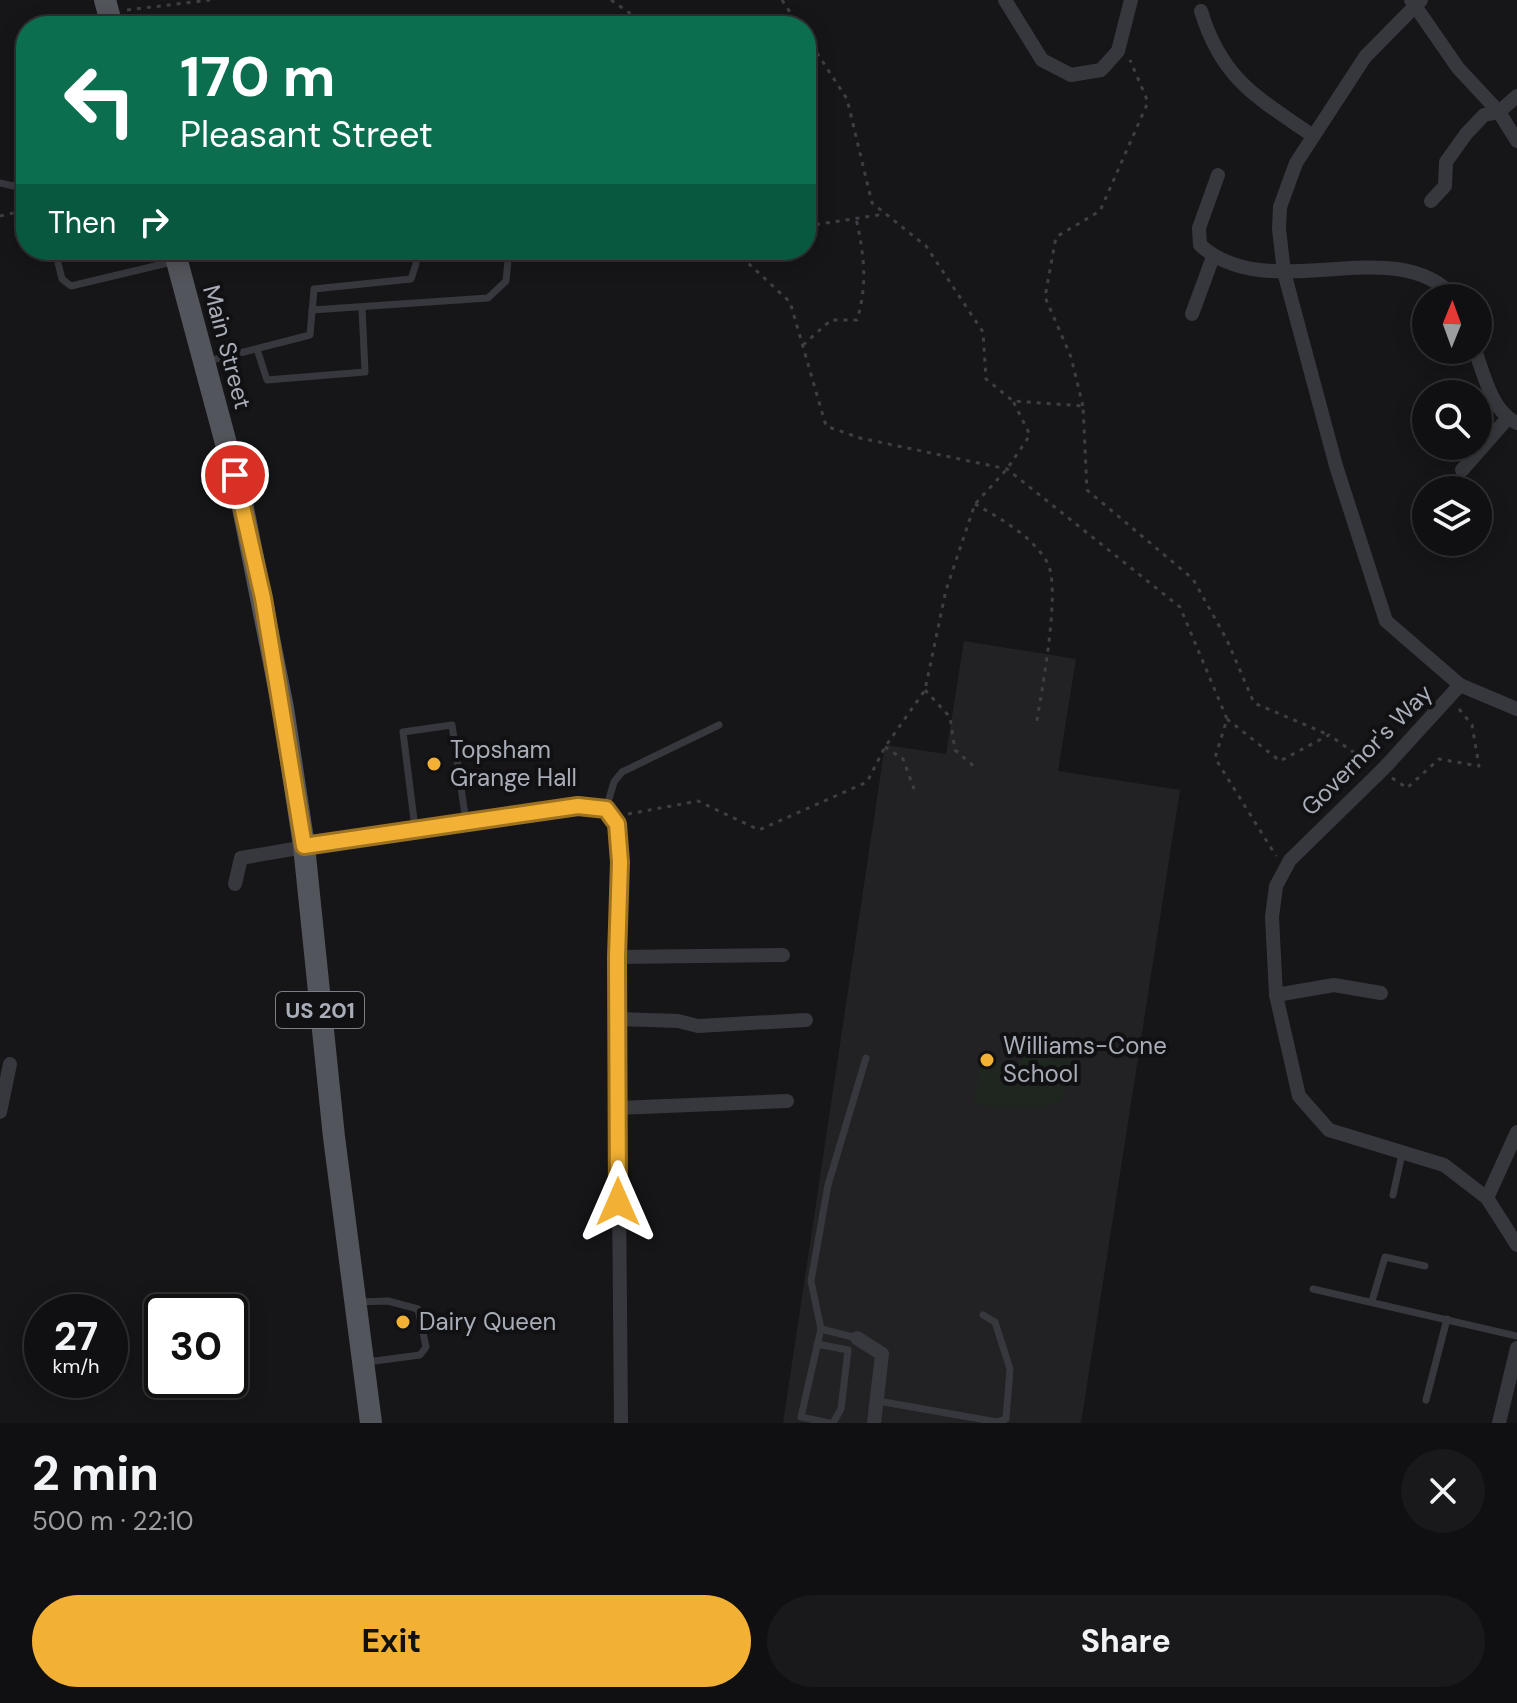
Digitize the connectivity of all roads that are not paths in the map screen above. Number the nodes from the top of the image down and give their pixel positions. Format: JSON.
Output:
{"nodes":[{"id":1,"x":105,"y":0,"type":"edge"},
{"id":2,"x":1005,"y":0,"type":"edge"},
{"id":3,"x":1131,"y":0,"type":"edge"},
{"id":4,"x":1415,"y":1,"type":"edge"},
{"id":5,"x":1201,"y":11,"type":"dead end"},
{"id":6,"x":118,"y":16,"type":"edge"},
{"id":7,"x":1517,"y":96,"type":"edge"},
{"id":8,"x":1499,"y":112,"type":"junction"},
{"id":9,"x":1313,"y":136,"type":"junction"},
{"id":10,"x":1517,"y":141,"type":"edge"},
{"id":11,"x":1218,"y":175,"type":"dead end"},
{"id":12,"x":1431,"y":201,"type":"dead end"},
{"id":13,"x":1213,"y":257,"type":"junction"},
{"id":14,"x":57,"y":260,"type":"edge"},
{"id":15,"x":158,"y":260,"type":"edge"},
{"id":16,"x":176,"y":260,"type":"edge"},
{"id":17,"x":416,"y":260,"type":"edge"},
{"id":18,"x":508,"y":260,"type":"edge"},
{"id":19,"x":1284,"y":272,"type":"junction"},
{"id":20,"x":1443,"y":284,"type":"edge"},
{"id":21,"x":362,"y":308,"type":"junction"},
{"id":22,"x":312,"y":310,"type":"junction"},
{"id":23,"x":1192,"y":314,"type":"dead end"},
{"id":24,"x":257,"y":349,"type":"junction"},
{"id":25,"x":205,"y":362,"type":"junction"},
{"id":26,"x":1480,"y":364,"type":"edge"},
{"id":27,"x":1512,"y":421,"type":"edge"},
{"id":28,"x":1462,"y":470,"type":"dead end"},
{"id":29,"x":1460,"y":685,"type":"junction"},
{"id":30,"x":1517,"y":709,"type":"edge"},
{"id":31,"x":719,"y":725,"type":"dead end"},
{"id":32,"x":606,"y":809,"type":"junction"},
{"id":33,"x":466,"y":822,"type":"junction"},
{"id":34,"x":415,"y":828,"type":"junction"},
{"id":35,"x":304,"y":846,"type":"junction"},
{"id":36,"x":235,"y":884,"type":"dead end"},
{"id":37,"x":783,"y":955,"type":"dead end"},
{"id":38,"x":617,"y":957,"type":"junction"},
{"id":39,"x":1381,"y":993,"type":"dead end"},
{"id":40,"x":1276,"y":995,"type":"junction"},
{"id":41,"x":618,"y":1019,"type":"junction"},
{"id":42,"x":806,"y":1020,"type":"dead end"},
{"id":43,"x":866,"y":1058,"type":"dead end"},
{"id":44,"x":10,"y":1064,"type":"dead end"},
{"id":45,"x":787,"y":1101,"type":"dead end"},
{"id":46,"x":617,"y":1108,"type":"junction"},
{"id":47,"x":0,"y":1112,"type":"edge"},
{"id":48,"x":1517,"y":1132,"type":"edge"},
{"id":49,"x":1402,"y":1154,"type":"junction"},
{"id":50,"x":1393,"y":1195,"type":"dead end"},
{"id":51,"x":1487,"y":1198,"type":"junction"},
{"id":52,"x":1517,"y":1245,"type":"edge"},
{"id":53,"x":1425,"y":1266,"type":"dead end"},
{"id":54,"x":1313,"y":1289,"type":"dead end"},
{"id":55,"x":1372,"y":1301,"type":"junction"},
{"id":56,"x":355,"y":1303,"type":"junction"},
{"id":57,"x":983,"y":1315,"type":"dead end"},
{"id":58,"x":1447,"y":1319,"type":"junction"},
{"id":59,"x":821,"y":1329,"type":"junction"},
{"id":60,"x":1517,"y":1336,"type":"edge"},
{"id":61,"x":857,"y":1338,"type":"joint"},
{"id":62,"x":817,"y":1344,"type":"junction"},
{"id":63,"x":1517,"y":1348,"type":"edge"},
{"id":64,"x":363,"y":1362,"type":"junction"},
{"id":65,"x":1426,"y":1400,"type":"dead end"},
{"id":66,"x":878,"y":1401,"type":"junction"},
{"id":67,"x":371,"y":1423,"type":"edge"},
{"id":68,"x":621,"y":1423,"type":"edge"},
{"id":69,"x":831,"y":1423,"type":"edge"},
{"id":70,"x":874,"y":1423,"type":"edge"},
{"id":71,"x":1499,"y":1423,"type":"edge"}],
"edges":[{"from":1,"to":6,"type":"main road"},
{"from":2,"to":3,"type":"street"},
{"from":4,"to":8,"type":"street"},
{"from":4,"to":9,"type":"street","name":"Governor's Way"},
{"from":5,"to":9,"type":"street"},
{"from":7,"to":8,"type":"street"},
{"from":8,"to":10,"type":"street"},
{"from":8,"to":12,"type":"street"},
{"from":9,"to":19,"type":"street","name":"Governor's Way"},
{"from":11,"to":13,"type":"street"},
{"from":13,"to":19,"type":"street"},
{"from":13,"to":23,"type":"street"},
{"from":14,"to":15,"type":"lane"},
{"from":16,"to":25,"type":"main road","name":"Main Street","number":"US 201"},
{"from":17,"to":22,"type":"lane"},
{"from":18,"to":21,"type":"lane"},
{"from":19,"to":20,"type":"street"},
{"from":19,"to":29,"type":"street","name":"Governor's Way"},
{"from":21,"to":22,"type":"lane"},
{"from":21,"to":24,"type":"lane"},
{"from":22,"to":24,"type":"lane"},
{"from":24,"to":25,"type":"lane"},
{"from":25,"to":35,"type":"main road","name":"Main Street","number":"US 201"},
{"from":26,"to":27,"type":"street"},
{"from":27,"to":28,"type":"street"},
{"from":29,"to":30,"type":"street"},
{"from":29,"to":40,"type":"street","name":"Governor's Way"},
{"from":31,"to":32,"type":"lane"},
{"from":32,"to":33,"type":"street"},
{"from":32,"to":38,"type":"street"},
{"from":33,"to":34,"type":"street"},
{"from":33,"to":34,"type":"lane"},
{"from":34,"to":35,"type":"street"},
{"from":35,"to":36,"type":"street"},
{"from":35,"to":56,"type":"main road","number":"US 201"},
{"from":37,"to":38,"type":"street"},
{"from":38,"to":41,"type":"street"},
{"from":39,"to":40,"type":"street"},
{"from":40,"to":49,"type":"street","name":"Governor's Way"},
{"from":41,"to":42,"type":"street"},
{"from":41,"to":46,"type":"street"},
{"from":43,"to":59,"type":"lane"},
{"from":44,"to":47,"type":"street"},
{"from":45,"to":46,"type":"street"},
{"from":46,"to":68,"type":"street"},
{"from":48,"to":51,"type":"street"},
{"from":49,"to":50,"type":"lane"},
{"from":49,"to":51,"type":"street","name":"Governor's Way"},
{"from":51,"to":52,"type":"street","name":"Governor's Way"},
{"from":53,"to":55,"type":"lane"},
{"from":54,"to":55,"type":"lane"},
{"from":55,"to":58,"type":"lane"},
{"from":56,"to":64,"type":"main road","number":"US 201"},
{"from":56,"to":64,"type":"lane"},
{"from":57,"to":66,"type":"lane"},
{"from":58,"to":60,"type":"lane"},
{"from":58,"to":65,"type":"lane"},
{"from":59,"to":61,"type":"lane"},
{"from":59,"to":62,"type":"lane"},
{"from":61,"to":66,"type":"street"},
{"from":62,"to":69,"type":"lane"},
{"from":62,"to":69,"type":"lane"},
{"from":63,"to":71,"type":"street"},
{"from":64,"to":67,"type":"main road","number":"US 201"},
{"from":66,"to":70,"type":"street"}]}
